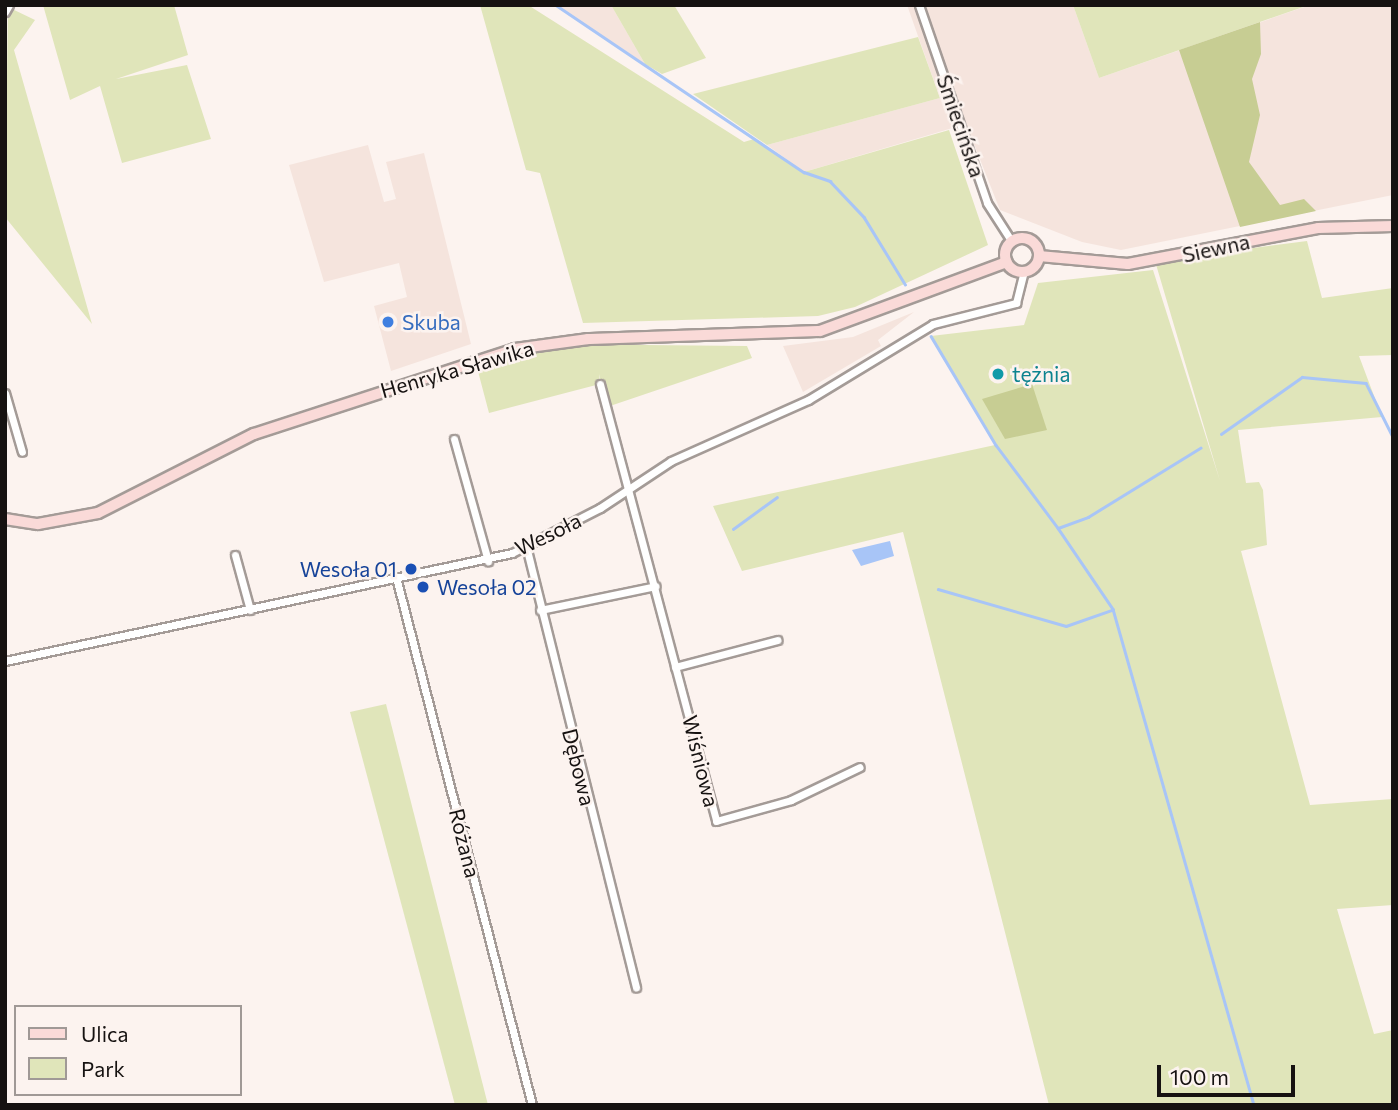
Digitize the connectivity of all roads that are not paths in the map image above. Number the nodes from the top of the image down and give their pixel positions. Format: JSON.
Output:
{"nodes":[{"id":1,"x":9,"y":5,"type":"edge"},
{"id":2,"x":919,"y":5,"type":"edge"},
{"id":3,"x":5,"y":12,"type":"edge"},
{"id":4,"x":1393,"y":226,"type":"edge"},
{"id":5,"x":1012,"y":242,"type":"junction"},
{"id":6,"x":1039,"y":256,"type":"junction"},
{"id":7,"x":1007,"y":262,"type":"junction"},
{"id":8,"x":1024,"y":272,"type":"junction"},
{"id":9,"x":600,"y":384,"type":"dead end"},
{"id":10,"x":5,"y":393,"type":"edge"},
{"id":11,"x":454,"y":439,"type":"dead end"},
{"id":12,"x":22,"y":452,"type":"dead end"},
{"id":13,"x":630,"y":487,"type":"junction"},
{"id":14,"x":5,"y":519,"type":"edge"},
{"id":15,"x":526,"y":546,"type":"junction"},
{"id":16,"x":235,"y":555,"type":"dead end"},
{"id":17,"x":488,"y":561,"type":"junction"},
{"id":18,"x":397,"y":581,"type":"junction"},
{"id":19,"x":656,"y":586,"type":"junction"},
{"id":20,"x":250,"y":610,"type":"junction"},
{"id":21,"x":540,"y":610,"type":"junction"},
{"id":22,"x":777,"y":640,"type":"dead end"},
{"id":23,"x":5,"y":661,"type":"edge"},
{"id":24,"x":675,"y":667,"type":"junction"},
{"id":25,"x":860,"y":767,"type":"dead end"},
{"id":26,"x":636,"y":987,"type":"dead end"},
{"id":27,"x":532,"y":1105,"type":"edge"}],
"edges":[{"from":1,"to":3,"type":"street"},
{"from":2,"to":5,"type":"street","name":"Śmiecińska"},
{"from":4,"to":6,"type":"main road","name":"Siewna"},
{"from":5,"to":6,"type":"main road"},
{"from":5,"to":7,"type":"main road"},
{"from":6,"to":8,"type":"main road"},
{"from":7,"to":8,"type":"main road"},
{"from":7,"to":14,"type":"main road","name":"Henryka Sławika"},
{"from":8,"to":13,"type":"street","name":"Wesoła"},
{"from":9,"to":13,"type":"street","name":"Wiśniowa"},
{"from":10,"to":12,"type":"street"},
{"from":11,"to":17,"type":"street"},
{"from":13,"to":15,"type":"street","name":"Wesoła"},
{"from":13,"to":19,"type":"street","name":"Wiśniowa"},
{"from":15,"to":17,"type":"street","name":"Wesoła"},
{"from":15,"to":21,"type":"street","name":"Dębowa"},
{"from":16,"to":20,"type":"street"},
{"from":17,"to":18,"type":"street","name":"Wesoła"},
{"from":18,"to":20,"type":"street","name":"Wesoła"},
{"from":18,"to":27,"type":"street","name":"Różana"},
{"from":19,"to":21,"type":"street"},
{"from":19,"to":24,"type":"street","name":"Wiśniowa"},
{"from":20,"to":23,"type":"street","name":"Wesoła"},
{"from":21,"to":26,"type":"street","name":"Dębowa"},
{"from":22,"to":24,"type":"street"},
{"from":24,"to":25,"type":"street","name":"Wiśniowa"}]}
